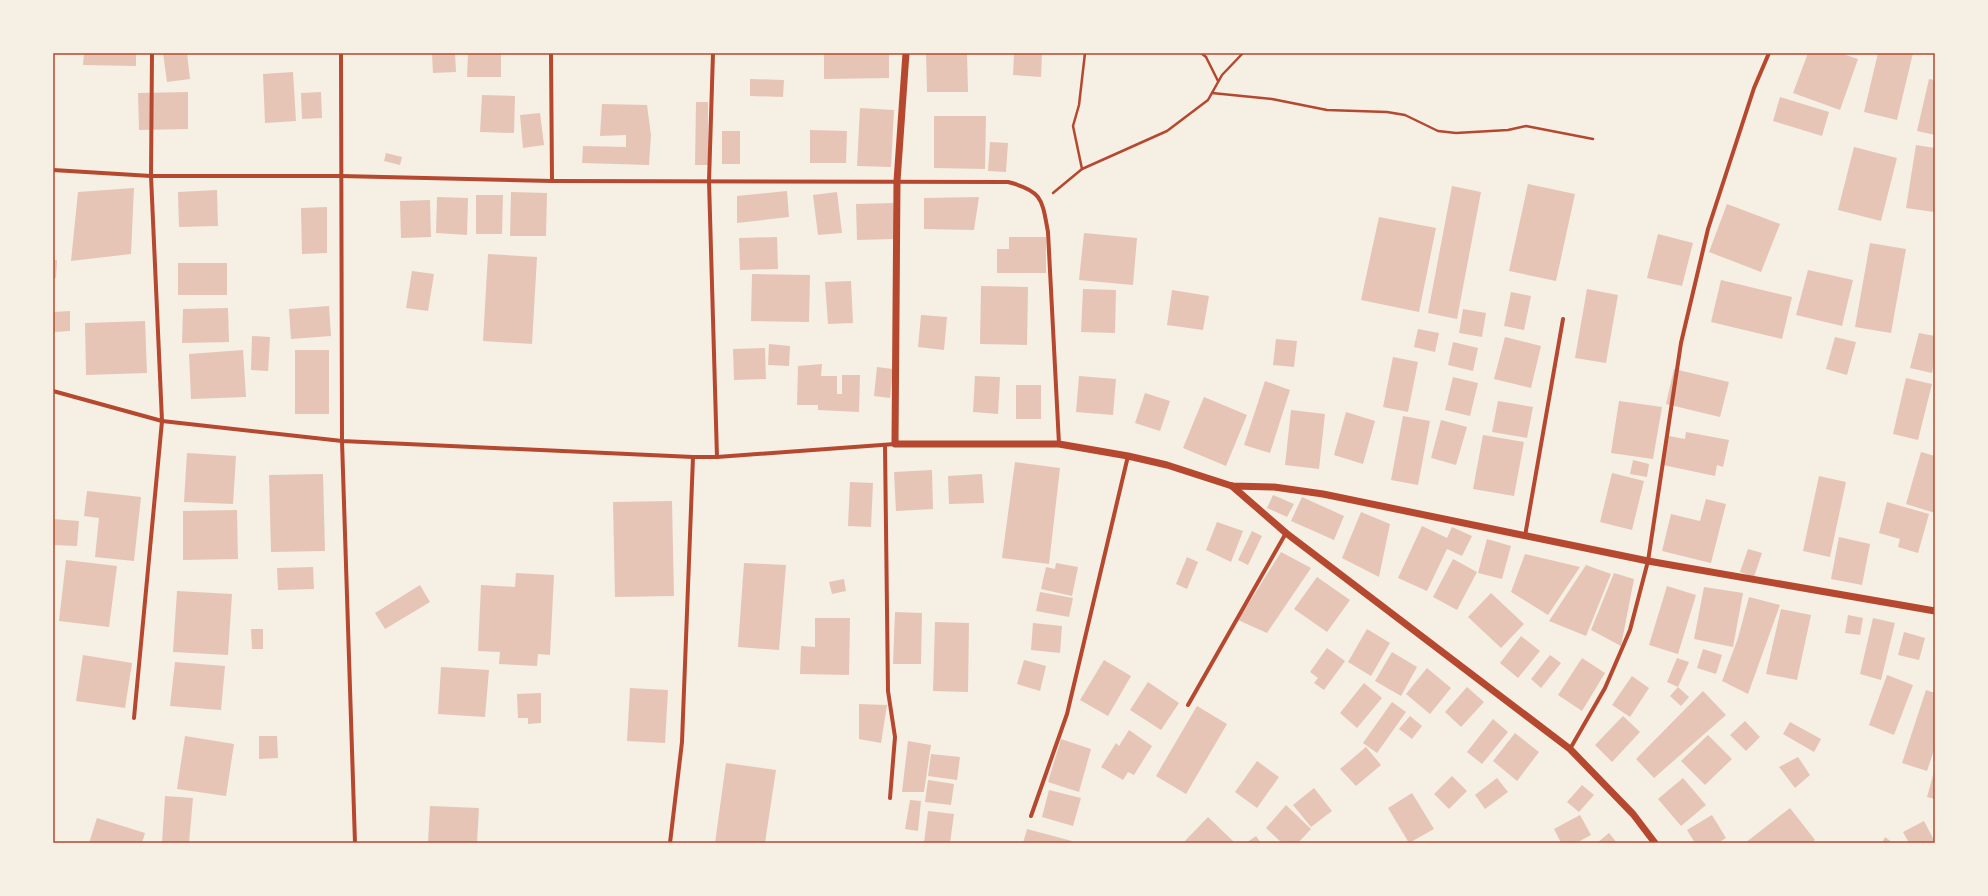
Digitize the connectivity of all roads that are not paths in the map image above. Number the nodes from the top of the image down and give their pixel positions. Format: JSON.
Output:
{"nodes":[{"id":1,"x":152,"y":53,"type":"edge"},
{"id":2,"x":341,"y":53,"type":"edge"},
{"id":3,"x":551,"y":53,"type":"edge"},
{"id":4,"x":713,"y":53,"type":"edge"},
{"id":5,"x":906,"y":53,"type":"edge"},
{"id":6,"x":1769,"y":53,"type":"edge"},
{"id":7,"x":53,"y":170,"type":"edge"},
{"id":8,"x":151,"y":176,"type":"junction"},
{"id":9,"x":341,"y":176,"type":"junction"},
{"id":10,"x":552,"y":181,"type":"junction"},
{"id":11,"x":710,"y":181,"type":"junction"},
{"id":12,"x":897,"y":181,"type":"junction"},
{"id":13,"x":1563,"y":319,"type":"dead end"},
{"id":14,"x":53,"y":391,"type":"edge"},
{"id":15,"x":162,"y":421,"type":"junction"},
{"id":16,"x":342,"y":441,"type":"junction"},
{"id":17,"x":895,"y":444,"type":"junction"},
{"id":18,"x":1059,"y":444,"type":"junction"},
{"id":19,"x":885,"y":445,"type":"junction"},
{"id":20,"x":1128,"y":456,"type":"junction"},
{"id":21,"x":693,"y":458,"type":"junction"},
{"id":22,"x":718,"y":458,"type":"junction"},
{"id":23,"x":1232,"y":486,"type":"junction"},
{"id":24,"x":1286,"y":533,"type":"junction"},
{"id":25,"x":1525,"y":536,"type":"junction"},
{"id":26,"x":1648,"y":562,"type":"junction"},
{"id":27,"x":1935,"y":611,"type":"edge"},
{"id":28,"x":1188,"y":706,"type":"dead end"},
{"id":29,"x":134,"y":718,"type":"dead end"},
{"id":30,"x":1570,"y":749,"type":"junction"},
{"id":31,"x":890,"y":798,"type":"dead end"},
{"id":32,"x":1031,"y":816,"type":"dead end"},
{"id":33,"x":355,"y":843,"type":"edge"},
{"id":34,"x":670,"y":843,"type":"edge"},
{"id":35,"x":1655,"y":843,"type":"edge"}],
"edges":[{"from":1,"to":8,"type":"street"},
{"from":2,"to":9,"type":"street"},
{"from":3,"to":10,"type":"street"},
{"from":4,"to":11,"type":"street"},
{"from":5,"to":12,"type":"street"},
{"from":6,"to":26,"type":"street"},
{"from":7,"to":8,"type":"street"},
{"from":8,"to":9,"type":"street"},
{"from":8,"to":15,"type":"street"},
{"from":9,"to":10,"type":"street"},
{"from":9,"to":16,"type":"street"},
{"from":10,"to":11,"type":"street"},
{"from":11,"to":12,"type":"street"},
{"from":11,"to":22,"type":"street"},
{"from":12,"to":17,"type":"street"},
{"from":12,"to":18,"type":"street"},
{"from":13,"to":25,"type":"street"},
{"from":14,"to":15,"type":"street"},
{"from":15,"to":16,"type":"street"},
{"from":15,"to":29,"type":"street"},
{"from":16,"to":21,"type":"street"},
{"from":16,"to":33,"type":"street"},
{"from":17,"to":18,"type":"street"},
{"from":17,"to":19,"type":"street"},
{"from":18,"to":20,"type":"street"},
{"from":19,"to":22,"type":"street"},
{"from":19,"to":31,"type":"street"},
{"from":20,"to":23,"type":"street"},
{"from":20,"to":32,"type":"street"},
{"from":21,"to":22,"type":"street"},
{"from":21,"to":34,"type":"street"},
{"from":23,"to":24,"type":"street"},
{"from":23,"to":25,"type":"street"},
{"from":24,"to":28,"type":"street"},
{"from":24,"to":30,"type":"street"},
{"from":25,"to":26,"type":"street"},
{"from":26,"to":27,"type":"street"},
{"from":26,"to":30,"type":"street"},
{"from":30,"to":35,"type":"street"}]}
